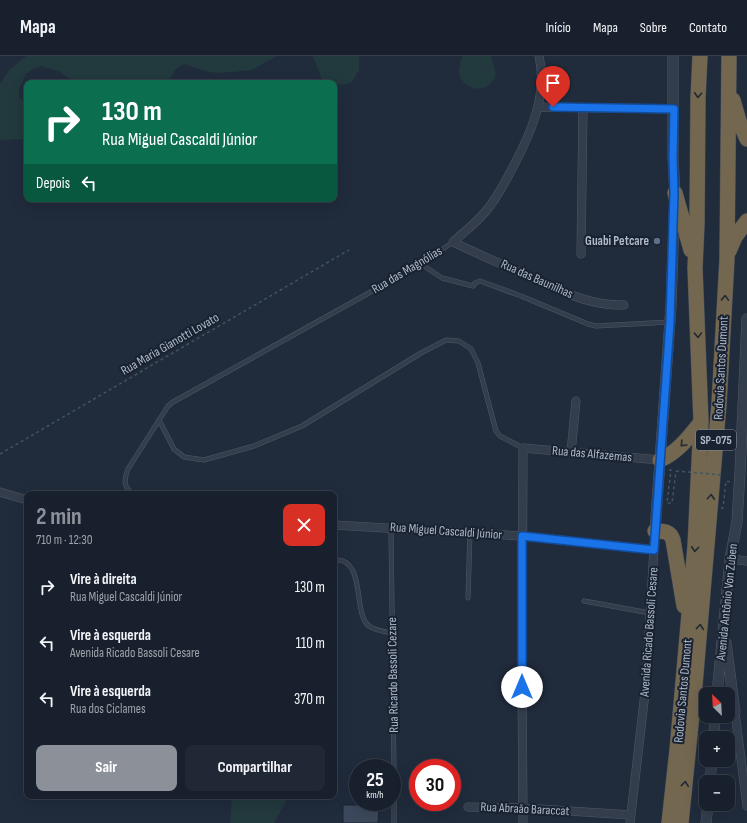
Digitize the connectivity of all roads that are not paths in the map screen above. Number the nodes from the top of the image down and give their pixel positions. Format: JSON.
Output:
{"nodes":[{"id":1,"x":673,"y":56,"type":"edge"},
{"id":2,"x":700,"y":56,"type":"edge"},
{"id":3,"x":729,"y":56,"type":"edge"},
{"id":4,"x":542,"y":57,"type":"edge"},
{"id":5,"x":729,"y":71,"type":"junction"},
{"id":6,"x":538,"y":106,"type":"junction"},
{"id":7,"x":583,"y":108,"type":"junction"},
{"id":8,"x":674,"y":109,"type":"junction"},
{"id":9,"x":747,"y":139,"type":"edge"},
{"id":10,"x":674,"y":193,"type":"junction"},
{"id":11,"x":747,"y":220,"type":"edge"},
{"id":12,"x":453,"y":242,"type":"junction"},
{"id":13,"x":581,"y":254,"type":"dead end"},
{"id":14,"x":727,"y":259,"type":"junction"},
{"id":15,"x":420,"y":264,"type":"junction"},
{"id":16,"x":696,"y":268,"type":"junction"},
{"id":17,"x":624,"y":305,"type":"dead end"},
{"id":18,"x":747,"y":319,"type":"edge"},
{"id":19,"x":670,"y":322,"type":"junction"},
{"id":20,"x":576,"y":401,"type":"dead end"},
{"id":21,"x":159,"y":420,"type":"junction"},
{"id":22,"x":701,"y":422,"type":"junction"},
{"id":23,"x":523,"y":448,"type":"junction"},
{"id":24,"x":571,"y":452,"type":"junction"},
{"id":25,"x":660,"y":466,"type":"junction"},
{"id":26,"x":744,"y":473,"type":"edge"},
{"id":27,"x":129,"y":491,"type":"edge"},
{"id":28,"x":0,"y":492,"type":"edge"},
{"id":29,"x":24,"y":499,"type":"edge"},
{"id":30,"x":337,"y":525,"type":"edge"},
{"id":31,"x":391,"y":528,"type":"junction"},
{"id":32,"x":655,"y":531,"type":"junction"},
{"id":33,"x":470,"y":533,"type":"junction"},
{"id":34,"x":522,"y":536,"type":"junction"},
{"id":35,"x":654,"y":550,"type":"junction"},
{"id":36,"x":730,"y":559,"type":"junction"},
{"id":37,"x":337,"y":560,"type":"edge"},
{"id":38,"x":747,"y":561,"type":"edge"},
{"id":39,"x":468,"y":598,"type":"dead end"},
{"id":40,"x":584,"y":601,"type":"dead end"},
{"id":41,"x":650,"y":613,"type":"junction"},
{"id":42,"x":724,"y":626,"type":"junction"},
{"id":43,"x":688,"y":629,"type":"junction"},
{"id":44,"x":393,"y":634,"type":"junction"},
{"id":45,"x":718,"y":687,"type":"edge"},
{"id":46,"x":729,"y":687,"type":"edge"},
{"id":47,"x":733,"y":723,"type":"edge"},
{"id":48,"x":747,"y":806,"type":"edge"},
{"id":49,"x":468,"y":807,"type":"dead end"},
{"id":50,"x":523,"y":808,"type":"junction"},
{"id":51,"x":707,"y":811,"type":"edge"},
{"id":52,"x":630,"y":819,"type":"edge"},
{"id":53,"x":394,"y":823,"type":"edge"},
{"id":54,"x":523,"y":823,"type":"edge"},
{"id":55,"x":669,"y":823,"type":"edge"},
{"id":56,"x":681,"y":823,"type":"edge"},
{"id":57,"x":706,"y":823,"type":"edge"}],
"edges":[{"from":1,"to":8,"type":"street","name":"Avenida Ricado Bassoli Cesare"},
{"from":2,"to":16,"type":"highway","name":"Rodovia Santos Dumont","number":"SP-075","one_way":true},
{"from":3,"to":5,"type":"highway","name":"Rodovia Santos Dumont","number":"SP-075"},
{"from":4,"to":6,"type":"street","name":"Rua das Magnólias"},
{"from":5,"to":9,"type":"highway"},
{"from":5,"to":14,"type":"highway","name":"Rodovia Santos Dumont","number":"SP-075"},
{"from":6,"to":7,"type":"street"},
{"from":6,"to":12,"type":"street","name":"Rua das Magnólias"},
{"from":7,"to":8,"type":"street"},
{"from":7,"to":13,"type":"street"},
{"from":8,"to":10,"type":"street","name":"Avenida Ricado Bassoli Cesare"},
{"from":10,"to":16,"type":"highway"},
{"from":10,"to":19,"type":"street","name":"Avenida Ricado Bassoli Cesare"},
{"from":11,"to":14,"type":"highway"},
{"from":12,"to":15,"type":"lane","name":"Rua das Magnólias"},
{"from":12,"to":17,"type":"street","name":"Rua das Baunilhas"},
{"from":56,"to":14,"type":"highway","name":"Rodovia Santos Dumont","number":"SP-075","one_way":true},
{"from":15,"to":19,"type":"lane"},
{"from":15,"to":21,"type":"lane","name":"Rua das Magnólias"},
{"from":16,"to":22,"type":"highway","name":"Rodovia Santos Dumont","number":"SP-075","one_way":true},
{"from":18,"to":26,"type":"street","name":"Avenida Antônio Von Zuben"},
{"from":19,"to":25,"type":"street","name":"Avenida Ricado Bassoli Cesare"},
{"from":20,"to":24,"type":"street"},
{"from":21,"to":23,"type":"lane"},
{"from":21,"to":27,"type":"lane"},
{"from":22,"to":25,"type":"highway","one_way":true},
{"from":22,"to":43,"type":"highway","name":"Rodovia Santos Dumont","number":"SP-075","one_way":true},
{"from":23,"to":24,"type":"street","name":"Rua das Alfazemas"},
{"from":23,"to":34,"type":"street"},
{"from":24,"to":25,"type":"street","name":"Rua das Alfazemas"},
{"from":25,"to":32,"type":"street","name":"Avenida Ricado Bassoli Cesare"},
{"from":26,"to":36,"type":"street","name":"Avenida Antônio Von Zuben"},
{"from":28,"to":29,"type":"street"},
{"from":30,"to":31,"type":"street","name":"Rua Miguel Cascaldi Júnior"},
{"from":31,"to":33,"type":"street","name":"Rua Miguel Cascaldi Júnior"},
{"from":31,"to":44,"type":"lane","name":"Rua Ricardo Bassoli Cezare"},
{"from":32,"to":35,"type":"street","name":"Avenida Ricado Bassoli Cesare"},
{"from":32,"to":43,"type":"highway"},
{"from":33,"to":34,"type":"street","name":"Rua Miguel Cascaldi Júnior"},
{"from":33,"to":39,"type":"lane"},
{"from":34,"to":35,"type":"street","name":"Rua Miguel Cascaldi Júnior"},
{"from":34,"to":50,"type":"street"},
{"from":35,"to":41,"type":"street","name":"Avenida Ricado Bassoli Cesare"},
{"from":36,"to":38,"type":"street"},
{"from":36,"to":42,"type":"street","name":"Avenida Antônio Von Zuben"},
{"from":37,"to":44,"type":"lane"},
{"from":40,"to":41,"type":"lane"},
{"from":41,"to":52,"type":"street","name":"Avenida Ricado Bassoli Cesare"},
{"from":42,"to":45,"type":"street","name":"Avenida Antônio Von Zuben"},
{"from":42,"to":46,"type":"street"},
{"from":43,"to":55,"type":"highway","name":"Rodovia Santos Dumont","number":"SP-075"},
{"from":44,"to":53,"type":"lane","name":"Rua Ricardo Bassoli Cezare"},
{"from":47,"to":48,"type":"street"},
{"from":49,"to":50,"type":"street","name":"Rua Abraão Baraccat"},
{"from":50,"to":52,"type":"street","name":"Rua Abraão Baraccat"},
{"from":50,"to":54,"type":"street"},
{"from":51,"to":57,"type":"street"}]}
